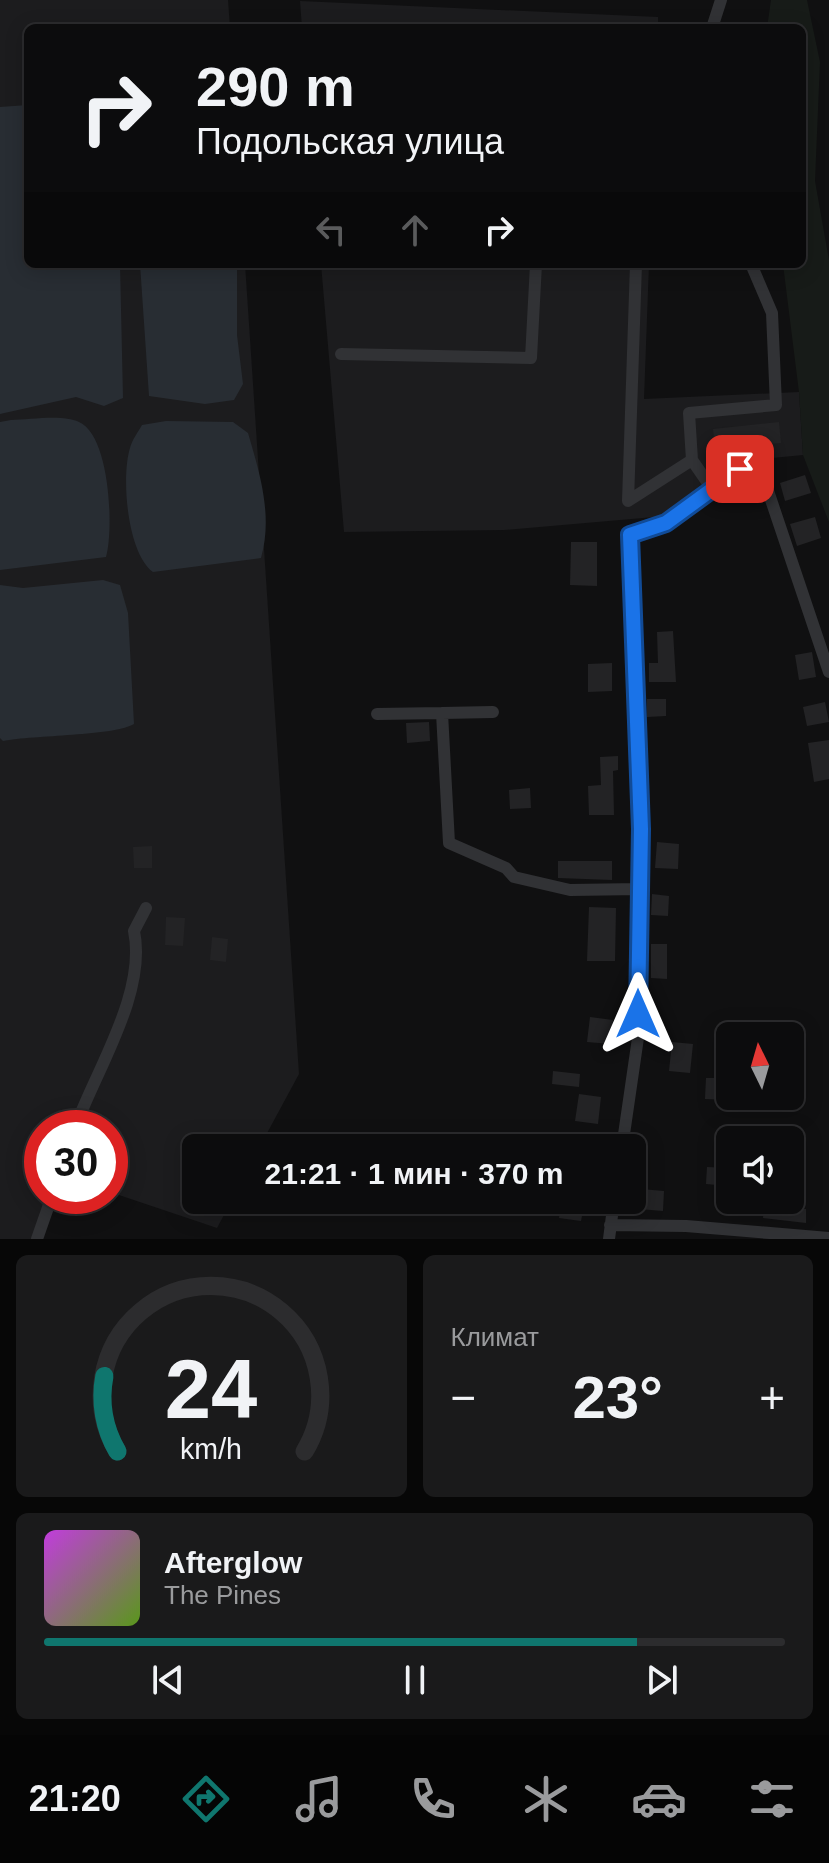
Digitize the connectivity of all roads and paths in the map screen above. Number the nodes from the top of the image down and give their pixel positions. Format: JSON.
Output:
{"nodes":[{"id":1,"x":721,"y":0,"type":"edge"},
{"id":2,"x":713,"y":24,"type":"edge"},
{"id":3,"x":536,"y":268,"type":"edge"},
{"id":4,"x":636,"y":268,"type":"edge"},
{"id":5,"x":753,"y":268,"type":"edge"},
{"id":6,"x":341,"y":354,"type":"dead end"},
{"id":7,"x":692,"y":460,"type":"junction"},
{"id":8,"x":712,"y":489,"type":"junction"},
{"id":9,"x":829,"y":672,"type":"edge"},
{"id":10,"x":493,"y":712,"type":"dead end"},
{"id":11,"x":442,"y":713,"type":"junction"},
{"id":12,"x":377,"y":714,"type":"dead end"},
{"id":13,"x":640,"y":889,"type":"junction"},
{"id":14,"x":146,"y":908,"type":"dead end"},
{"id":15,"x":82,"y":1110,"type":"edge"},
{"id":16,"x":624,"y":1134,"type":"edge"},
{"id":17,"x":46,"y":1214,"type":"edge"},
{"id":18,"x":612,"y":1214,"type":"edge"},
{"id":19,"x":610,"y":1225,"type":"junction"},
{"id":20,"x":829,"y":1238,"type":"edge"},
{"id":21,"x":37,"y":1239,"type":"edge"},
{"id":22,"x":609,"y":1239,"type":"edge"}],
"edges":[{"from":1,"to":2,"type":"street"},
{"from":3,"to":6,"type":"street"},
{"from":4,"to":7,"type":"street"},
{"from":5,"to":7,"type":"street"},
{"from":7,"to":8,"type":"street"},
{"from":8,"to":9,"type":"street"},
{"from":8,"to":13,"type":"street"},
{"from":10,"to":11,"type":"street"},
{"from":11,"to":12,"type":"street"},
{"from":11,"to":13,"type":"street"},
{"from":13,"to":16,"type":"street"},
{"from":14,"to":15,"type":"street"},
{"from":17,"to":21,"type":"street"},
{"from":18,"to":19,"type":"street"},
{"from":19,"to":20,"type":"street"},
{"from":19,"to":22,"type":"street"}]}
